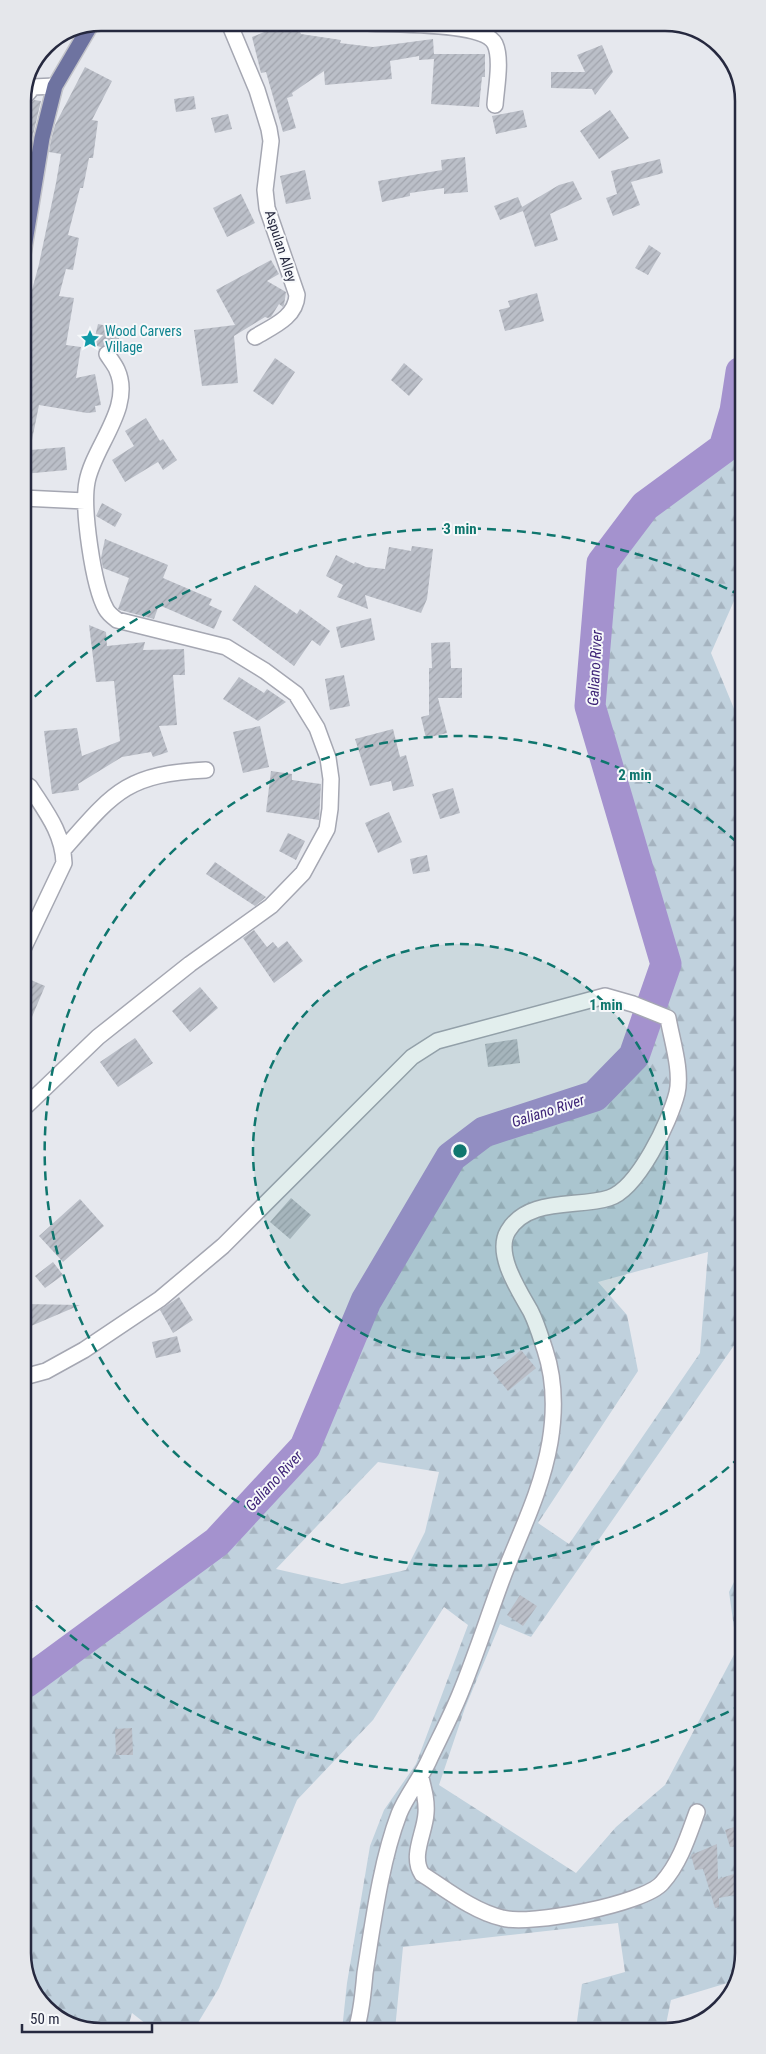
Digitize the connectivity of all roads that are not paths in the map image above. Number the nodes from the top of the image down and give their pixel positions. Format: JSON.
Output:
{"nodes":[{"id":1,"x":233,"y":31,"type":"edge"},
{"id":2,"x":467,"y":31,"type":"edge"},
{"id":3,"x":86,"y":34,"type":"edge"},
{"id":4,"x":56,"y":86,"type":"junction"},
{"id":5,"x":33,"y":87,"type":"edge"},
{"id":6,"x":495,"y":105,"type":"dead end"},
{"id":7,"x":31,"y":205,"type":"edge"},
{"id":8,"x":255,"y":338,"type":"dead end"},
{"id":9,"x":107,"y":354,"type":"dead end"},
{"id":10,"x":31,"y":498,"type":"edge"},
{"id":11,"x":85,"y":501,"type":"junction"},
{"id":12,"x":206,"y":770,"type":"dead end"},
{"id":13,"x":31,"y":789,"type":"edge"},
{"id":14,"x":63,"y":850,"type":"junction"},
{"id":15,"x":31,"y":933,"type":"edge"},
{"id":16,"x":31,"y":1101,"type":"edge"},
{"id":17,"x":31,"y":1375,"type":"edge"},
{"id":18,"x":421,"y":1778,"type":"junction"},
{"id":19,"x":697,"y":1812,"type":"dead end"},
{"id":20,"x":358,"y":2023,"type":"edge"}],
"edges":[{"from":1,"to":8,"type":"street","name":"Aspulan Alley"},
{"from":2,"to":6,"type":"street"},
{"from":3,"to":4,"type":"main road"},
{"from":4,"to":5,"type":"street"},
{"from":4,"to":7,"type":"main road"},
{"from":9,"to":11,"type":"street"},
{"from":10,"to":11,"type":"street"},
{"from":11,"to":16,"type":"street"},
{"from":12,"to":14,"type":"street"},
{"from":13,"to":14,"type":"street"},
{"from":14,"to":15,"type":"street"},
{"from":17,"to":18,"type":"street"},
{"from":18,"to":19,"type":"street"},
{"from":18,"to":20,"type":"street"}]}
